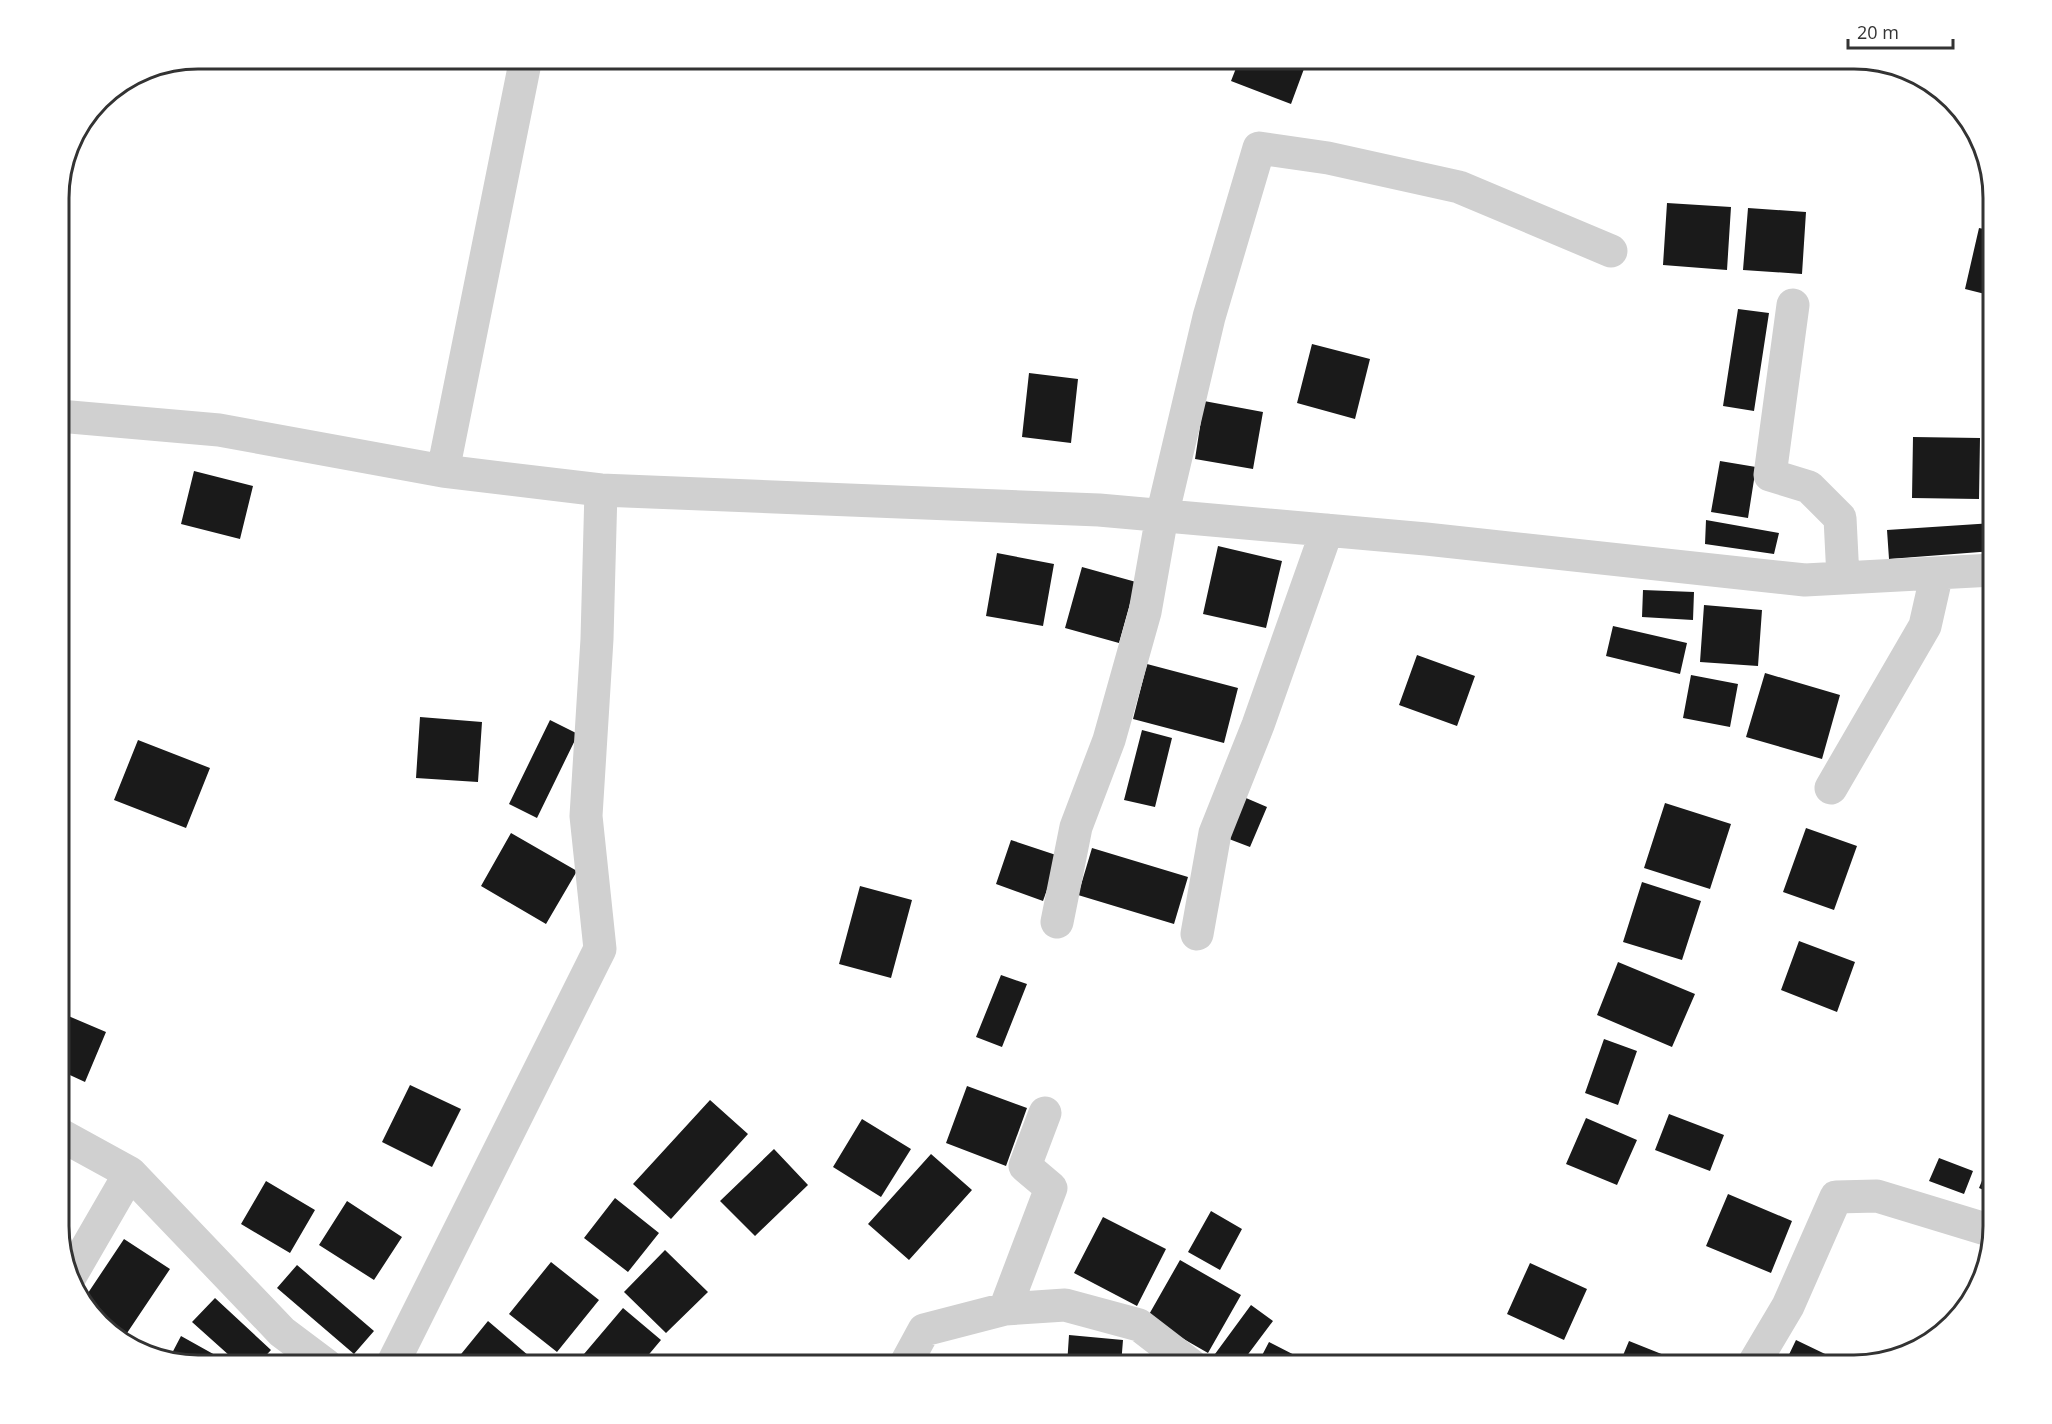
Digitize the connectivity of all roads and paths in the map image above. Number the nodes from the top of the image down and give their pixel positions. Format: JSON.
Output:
{"nodes":[{"id":1,"x":524,"y":69,"type":"edge"},
{"id":2,"x":1611,"y":251,"type":"dead end"},
{"id":3,"x":1793,"y":305,"type":"dead end"},
{"id":4,"x":69,"y":417,"type":"edge"},
{"id":5,"x":443,"y":471,"type":"junction"},
{"id":6,"x":601,"y":490,"type":"junction"},
{"id":7,"x":1162,"y":516,"type":"junction"},
{"id":8,"x":1327,"y":530,"type":"junction"},
{"id":9,"x":1983,"y":571,"type":"edge"},
{"id":10,"x":1937,"y":573,"type":"junction"},
{"id":11,"x":1843,"y":578,"type":"junction"},
{"id":12,"x":1832,"y":788,"type":"dead end"},
{"id":13,"x":1057,"y":922,"type":"dead end"},
{"id":14,"x":1197,"y":934,"type":"dead end"},
{"id":15,"x":1045,"y":1113,"type":"dead end"},
{"id":16,"x":69,"y":1139,"type":"edge"},
{"id":17,"x":130,"y":1173,"type":"junction"},
{"id":18,"x":1983,"y":1228,"type":"edge"},
{"id":19,"x":76,"y":1267,"type":"edge"},
{"id":20,"x":1005,"y":1309,"type":"junction"},
{"id":21,"x":313,"y":1355,"type":"edge"},
{"id":22,"x":397,"y":1355,"type":"edge"},
{"id":23,"x":910,"y":1355,"type":"edge"},
{"id":24,"x":1178,"y":1355,"type":"edge"},
{"id":25,"x":1759,"y":1355,"type":"edge"}],
"edges":[{"from":1,"to":5,"type":"street"},
{"from":2,"to":7,"type":"street"},
{"from":3,"to":11,"type":"street"},
{"from":4,"to":5,"type":"street"},
{"from":5,"to":6,"type":"street"},
{"from":6,"to":7,"type":"street"},
{"from":6,"to":22,"type":"street"},
{"from":7,"to":8,"type":"street"},
{"from":7,"to":13,"type":"street"},
{"from":8,"to":11,"type":"street"},
{"from":8,"to":14,"type":"street"},
{"from":9,"to":10,"type":"street"},
{"from":10,"to":11,"type":"street"},
{"from":10,"to":12,"type":"street"},
{"from":15,"to":20,"type":"street"},
{"from":16,"to":17,"type":"street"},
{"from":17,"to":19,"type":"street"},
{"from":17,"to":21,"type":"street"},
{"from":18,"to":25,"type":"street"},
{"from":20,"to":23,"type":"street"},
{"from":20,"to":24,"type":"street"}]}
